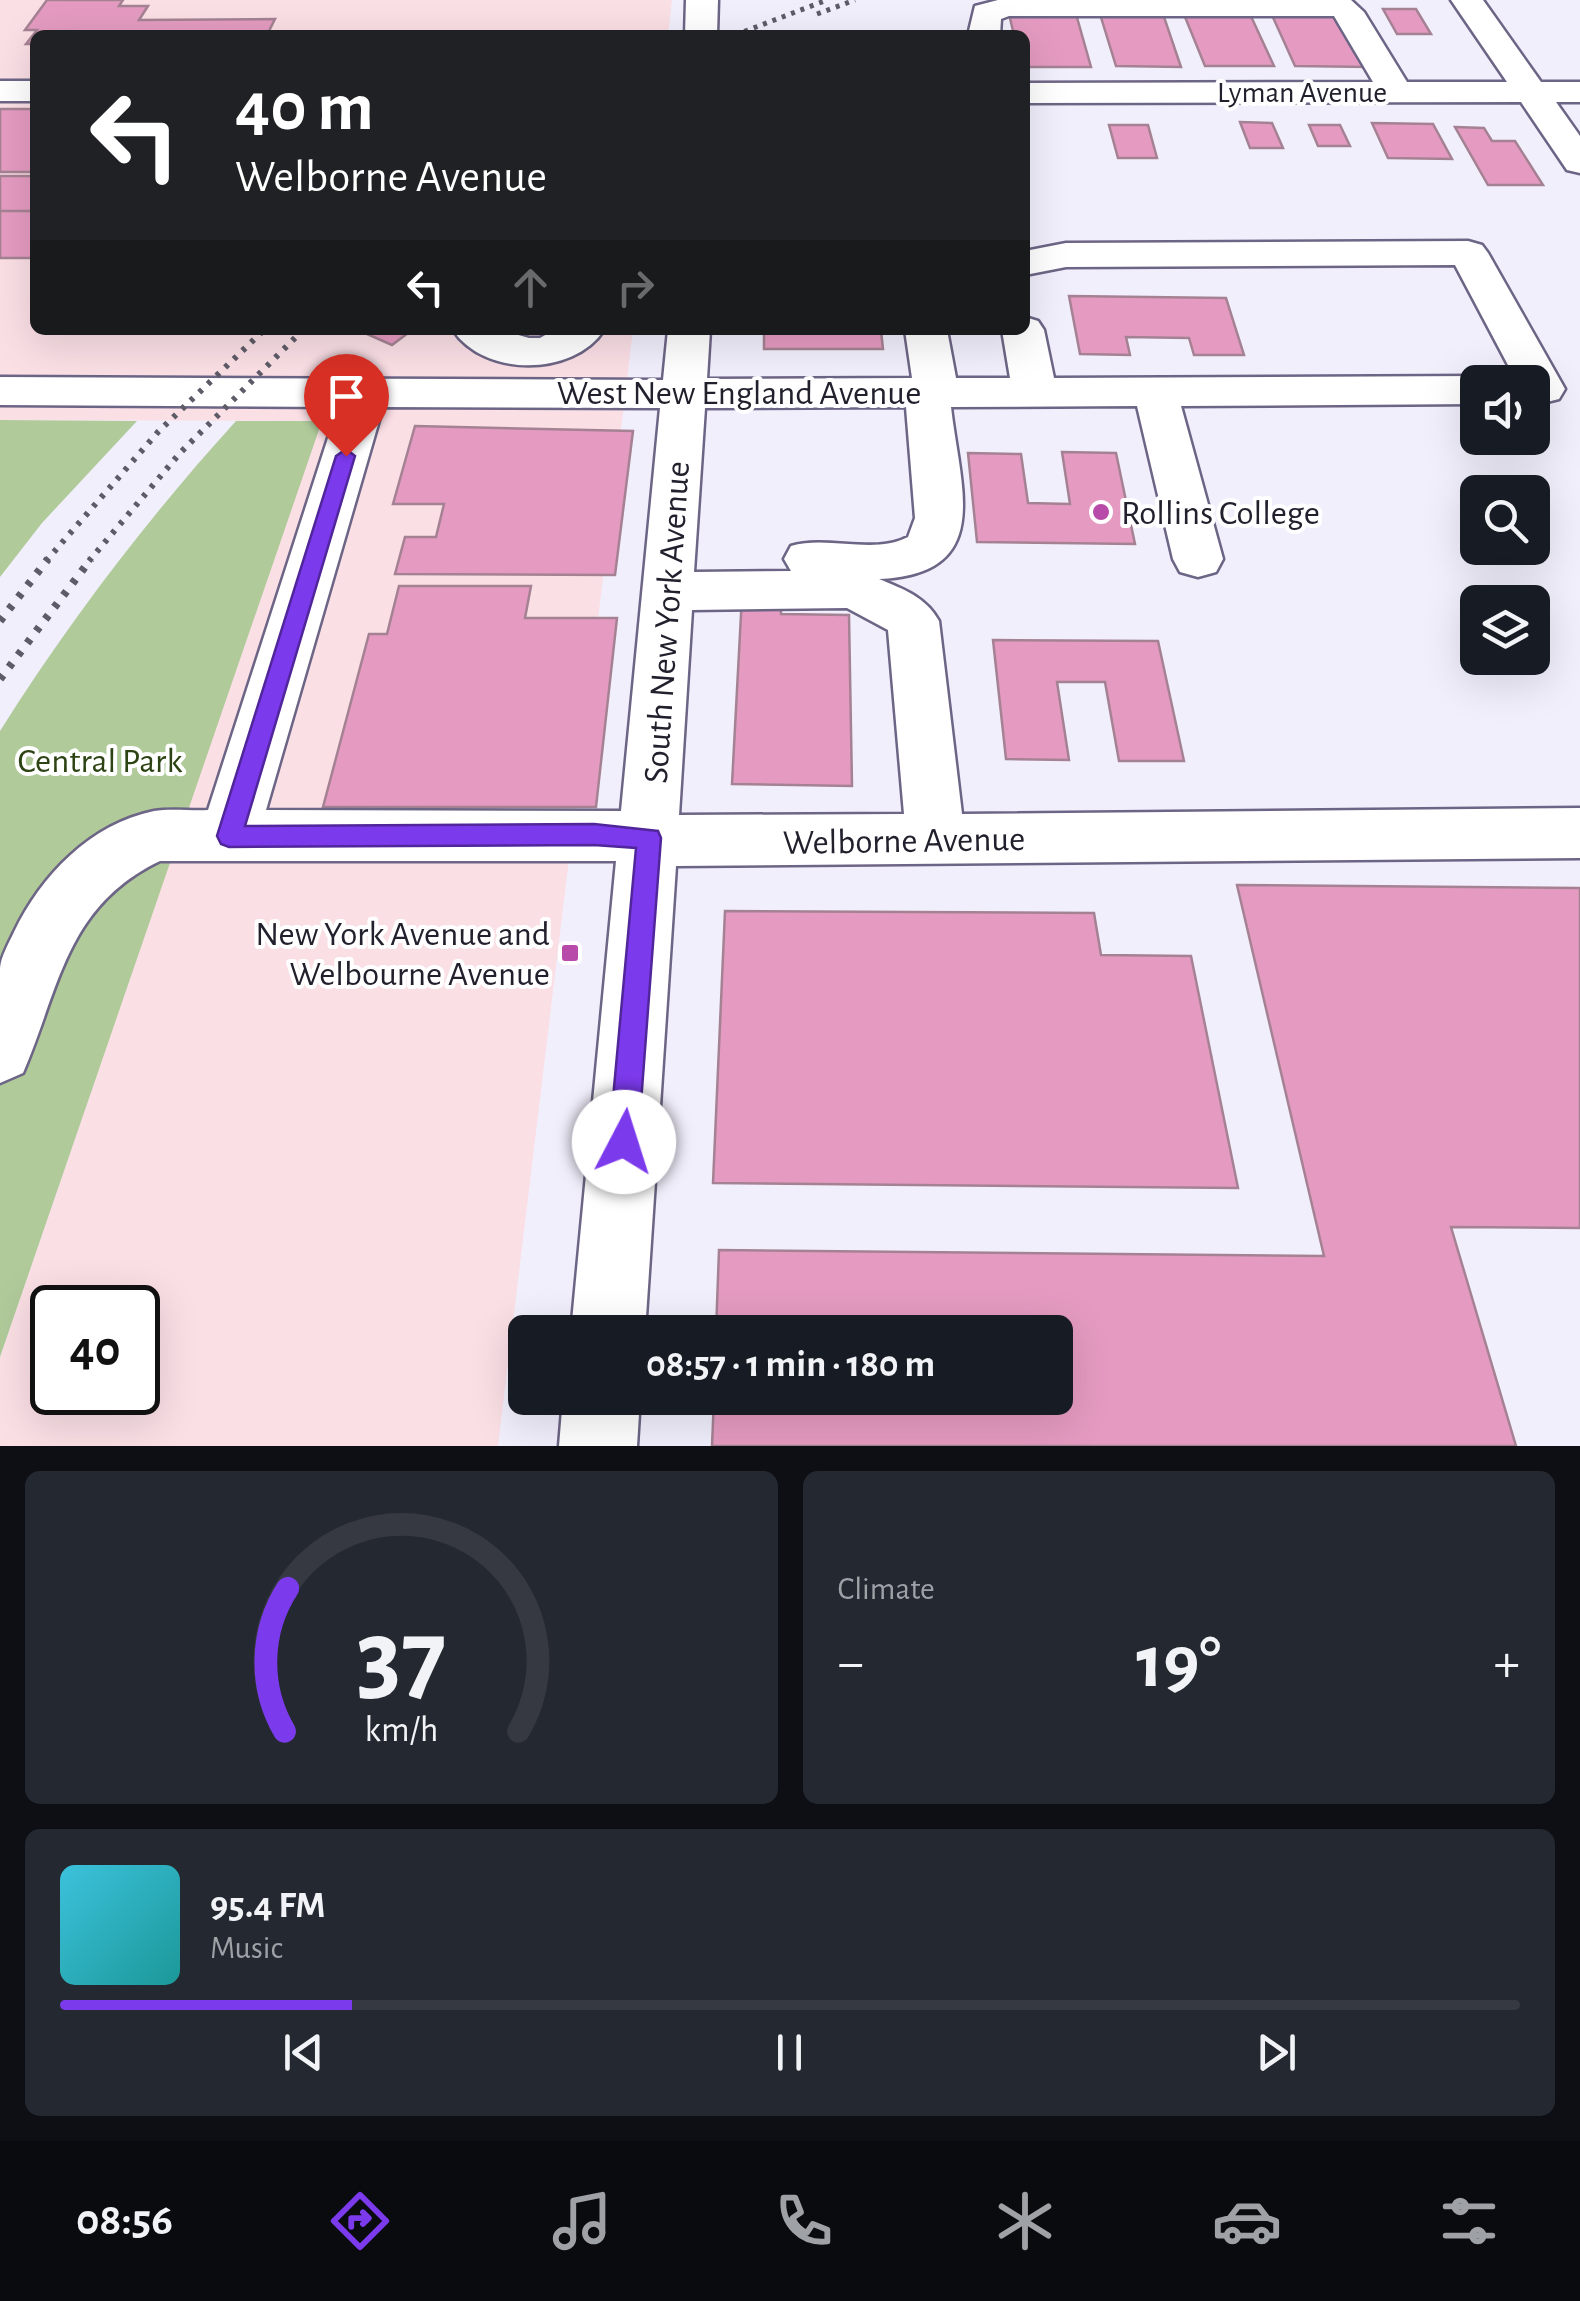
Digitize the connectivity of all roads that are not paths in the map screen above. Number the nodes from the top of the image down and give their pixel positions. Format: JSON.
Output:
{"nodes":[{"id":1,"x":702,"y":0,"type":"edge"},
{"id":2,"x":1467,"y":0,"type":"edge"},
{"id":3,"x":985,"y":22,"type":"edge"},
{"id":4,"x":701,"y":30,"type":"edge"},
{"id":5,"x":0,"y":91,"type":"edge"},
{"id":6,"x":30,"y":91,"type":"edge"},
{"id":7,"x":1396,"y":92,"type":"junction"},
{"id":8,"x":1533,"y":92,"type":"junction"},
{"id":9,"x":1580,"y":92,"type":"edge"},
{"id":10,"x":1030,"y":93,"type":"edge"},
{"id":11,"x":1580,"y":162,"type":"edge"},
{"id":12,"x":1030,"y":261,"type":"edge"},
{"id":13,"x":575,"y":335,"type":"edge"},
{"id":14,"x":689,"y":335,"type":"edge"},
{"id":15,"x":926,"y":335,"type":"edge"},
{"id":16,"x":1023,"y":335,"type":"edge"},
{"id":17,"x":482,"y":336,"type":"edge"},
{"id":18,"x":1552,"y":389,"type":"edge"},
{"id":19,"x":932,"y":390,"type":"junction"},
{"id":20,"x":1034,"y":390,"type":"junction"},
{"id":21,"x":1155,"y":390,"type":"junction"},
{"id":22,"x":1460,"y":390,"type":"edge"},
{"id":23,"x":0,"y":391,"type":"edge"},
{"id":24,"x":365,"y":392,"type":"junction"},
{"id":25,"x":684,"y":392,"type":"junction"},
{"id":26,"x":476,"y":393,"type":"junction"},
{"id":27,"x":1198,"y":559,"type":"dead end"},
{"id":28,"x":669,"y":574,"type":"junction"},
{"id":29,"x":1580,"y":833,"type":"edge"},
{"id":30,"x":229,"y":836,"type":"junction"},
{"id":31,"x":649,"y":838,"type":"junction"},
{"id":32,"x":936,"y":840,"type":"junction"},
{"id":33,"x":0,"y":1051,"type":"edge"},
{"id":34,"x":609,"y":1315,"type":"edge"},
{"id":35,"x":601,"y":1415,"type":"edge"},
{"id":36,"x":598,"y":1446,"type":"edge"}],
"edges":[{"from":1,"to":4,"type":"street"},
{"from":2,"to":8,"type":"street"},
{"from":3,"to":7,"type":"street"},
{"from":5,"to":6,"type":"street"},
{"from":7,"to":8,"type":"street","name":"Lyman Avenue"},
{"from":7,"to":10,"type":"street","name":"Lyman Avenue"},
{"from":8,"to":9,"type":"street","name":"Lyman Avenue"},
{"from":8,"to":11,"type":"street"},
{"from":12,"to":18,"type":"street"},
{"from":13,"to":17,"type":"street"},
{"from":14,"to":25,"type":"street","name":"South New York Avenue"},
{"from":15,"to":19,"type":"street"},
{"from":16,"to":20,"type":"street"},
{"from":17,"to":26,"type":"street"},
{"from":19,"to":20,"type":"street","name":"West New England Avenue"},
{"from":19,"to":25,"type":"street","name":"West New England Avenue"},
{"from":19,"to":28,"type":"street"},
{"from":20,"to":21,"type":"street","name":"West New England Avenue"},
{"from":21,"to":22,"type":"street","name":"West New England Avenue"},
{"from":21,"to":27,"type":"street"},
{"from":23,"to":24,"type":"street","name":"West New England Avenue"},
{"from":24,"to":26,"type":"street","name":"West New England Avenue"},
{"from":24,"to":30,"type":"street"},
{"from":25,"to":26,"type":"street","name":"West New England Avenue"},
{"from":25,"to":28,"type":"street","name":"South New York Avenue"},
{"from":28,"to":31,"type":"street","name":"South New York Avenue"},
{"from":28,"to":32,"type":"street"},
{"from":29,"to":32,"type":"street","name":"Welborne Avenue"},
{"from":30,"to":31,"type":"street","name":"Welborne Avenue"},
{"from":30,"to":33,"type":"street","name":"Welborne Avenue"},
{"from":31,"to":32,"type":"street","name":"Welborne Avenue"},
{"from":31,"to":34,"type":"street","name":"South New York Avenue"},
{"from":35,"to":36,"type":"street"}]}
